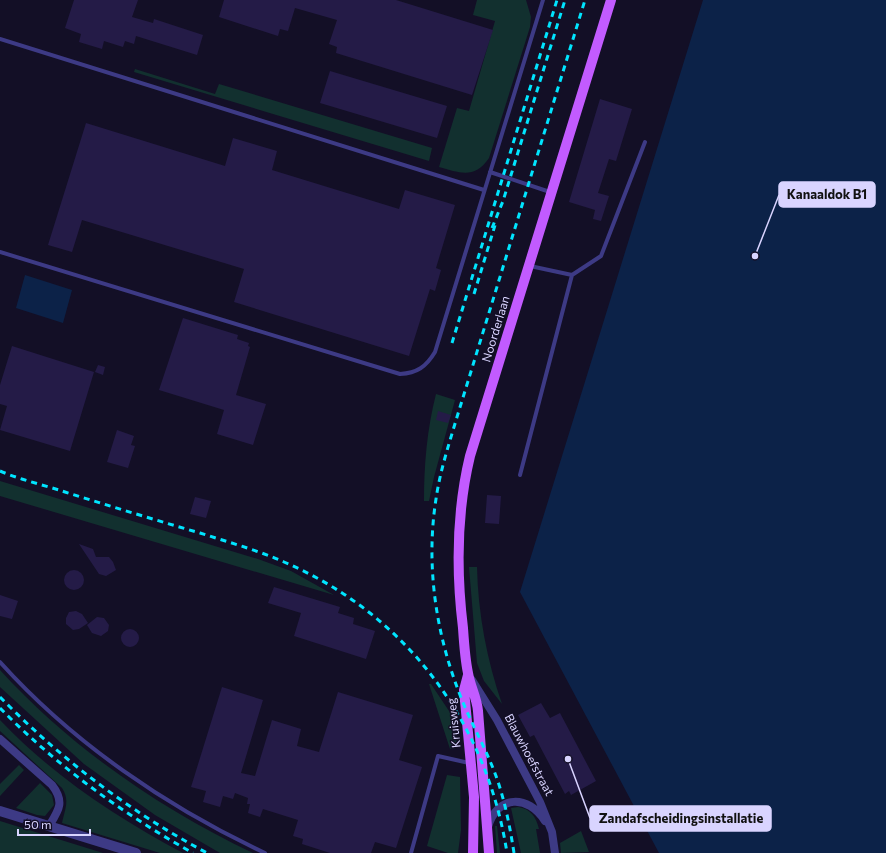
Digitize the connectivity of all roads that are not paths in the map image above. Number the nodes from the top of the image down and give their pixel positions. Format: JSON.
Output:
{"nodes":[{"id":1,"x":543,"y":0,"type":"edge"},
{"id":2,"x":611,"y":0,"type":"edge"},
{"id":3,"x":0,"y":39,"type":"edge"},
{"id":4,"x":645,"y":142,"type":"dead end"},
{"id":5,"x":490,"y":172,"type":"junction"},
{"id":6,"x":484,"y":190,"type":"junction"},
{"id":7,"x":552,"y":192,"type":"junction"},
{"id":8,"x":0,"y":252,"type":"edge"},
{"id":9,"x":530,"y":266,"type":"junction"},
{"id":10,"x":572,"y":276,"type":"junction"},
{"id":11,"x":520,"y":475,"type":"dead end"},
{"id":12,"x":0,"y":662,"type":"edge"},
{"id":13,"x":468,"y":675,"type":"junction"},
{"id":14,"x":0,"y":739,"type":"edge"},
{"id":15,"x":472,"y":763,"type":"junction"},
{"id":16,"x":0,"y":812,"type":"edge"},
{"id":17,"x":49,"y":826,"type":"junction"},
{"id":18,"x":487,"y":830,"type":"junction"},
{"id":19,"x":552,"y":832,"type":"junction"},
{"id":20,"x":136,"y":853,"type":"edge"},
{"id":21,"x":265,"y":853,"type":"edge"},
{"id":22,"x":412,"y":853,"type":"edge"},
{"id":23,"x":472,"y":853,"type":"edge"},
{"id":24,"x":489,"y":853,"type":"edge"},
{"id":25,"x":554,"y":853,"type":"edge"}],
"edges":[{"from":1,"to":5,"type":"lane"},
{"from":2,"to":7,"type":"main road","name":"Noorderlaan"},
{"from":3,"to":6,"type":"lane"},
{"from":4,"to":10,"type":"lane"},
{"from":5,"to":6,"type":"lane"},
{"from":5,"to":7,"type":"lane"},
{"from":6,"to":8,"type":"lane"},
{"from":7,"to":9,"type":"main road","name":"Noorderlaan"},
{"from":9,"to":10,"type":"lane"},
{"from":9,"to":13,"type":"main road","name":"Noorderlaan"},
{"from":10,"to":11,"type":"lane"},
{"from":12,"to":21,"type":"lane"},
{"from":13,"to":15,"type":"main road","name":"Kruisweg"},
{"from":13,"to":18,"type":"main road","name":"Kruisweg"},
{"from":13,"to":19,"type":"street","name":"Blauwhoefstraat"},
{"from":14,"to":17,"type":"street"},
{"from":15,"to":22,"type":"lane"},
{"from":15,"to":23,"type":"main road","name":"Kruisweg"},
{"from":16,"to":17,"type":"street"},
{"from":17,"to":20,"type":"street"},
{"from":18,"to":19,"type":"street"},
{"from":18,"to":24,"type":"main road","name":"Kruisweg"},
{"from":19,"to":25,"type":"street","name":"Blauwhoefstraat"}]}
